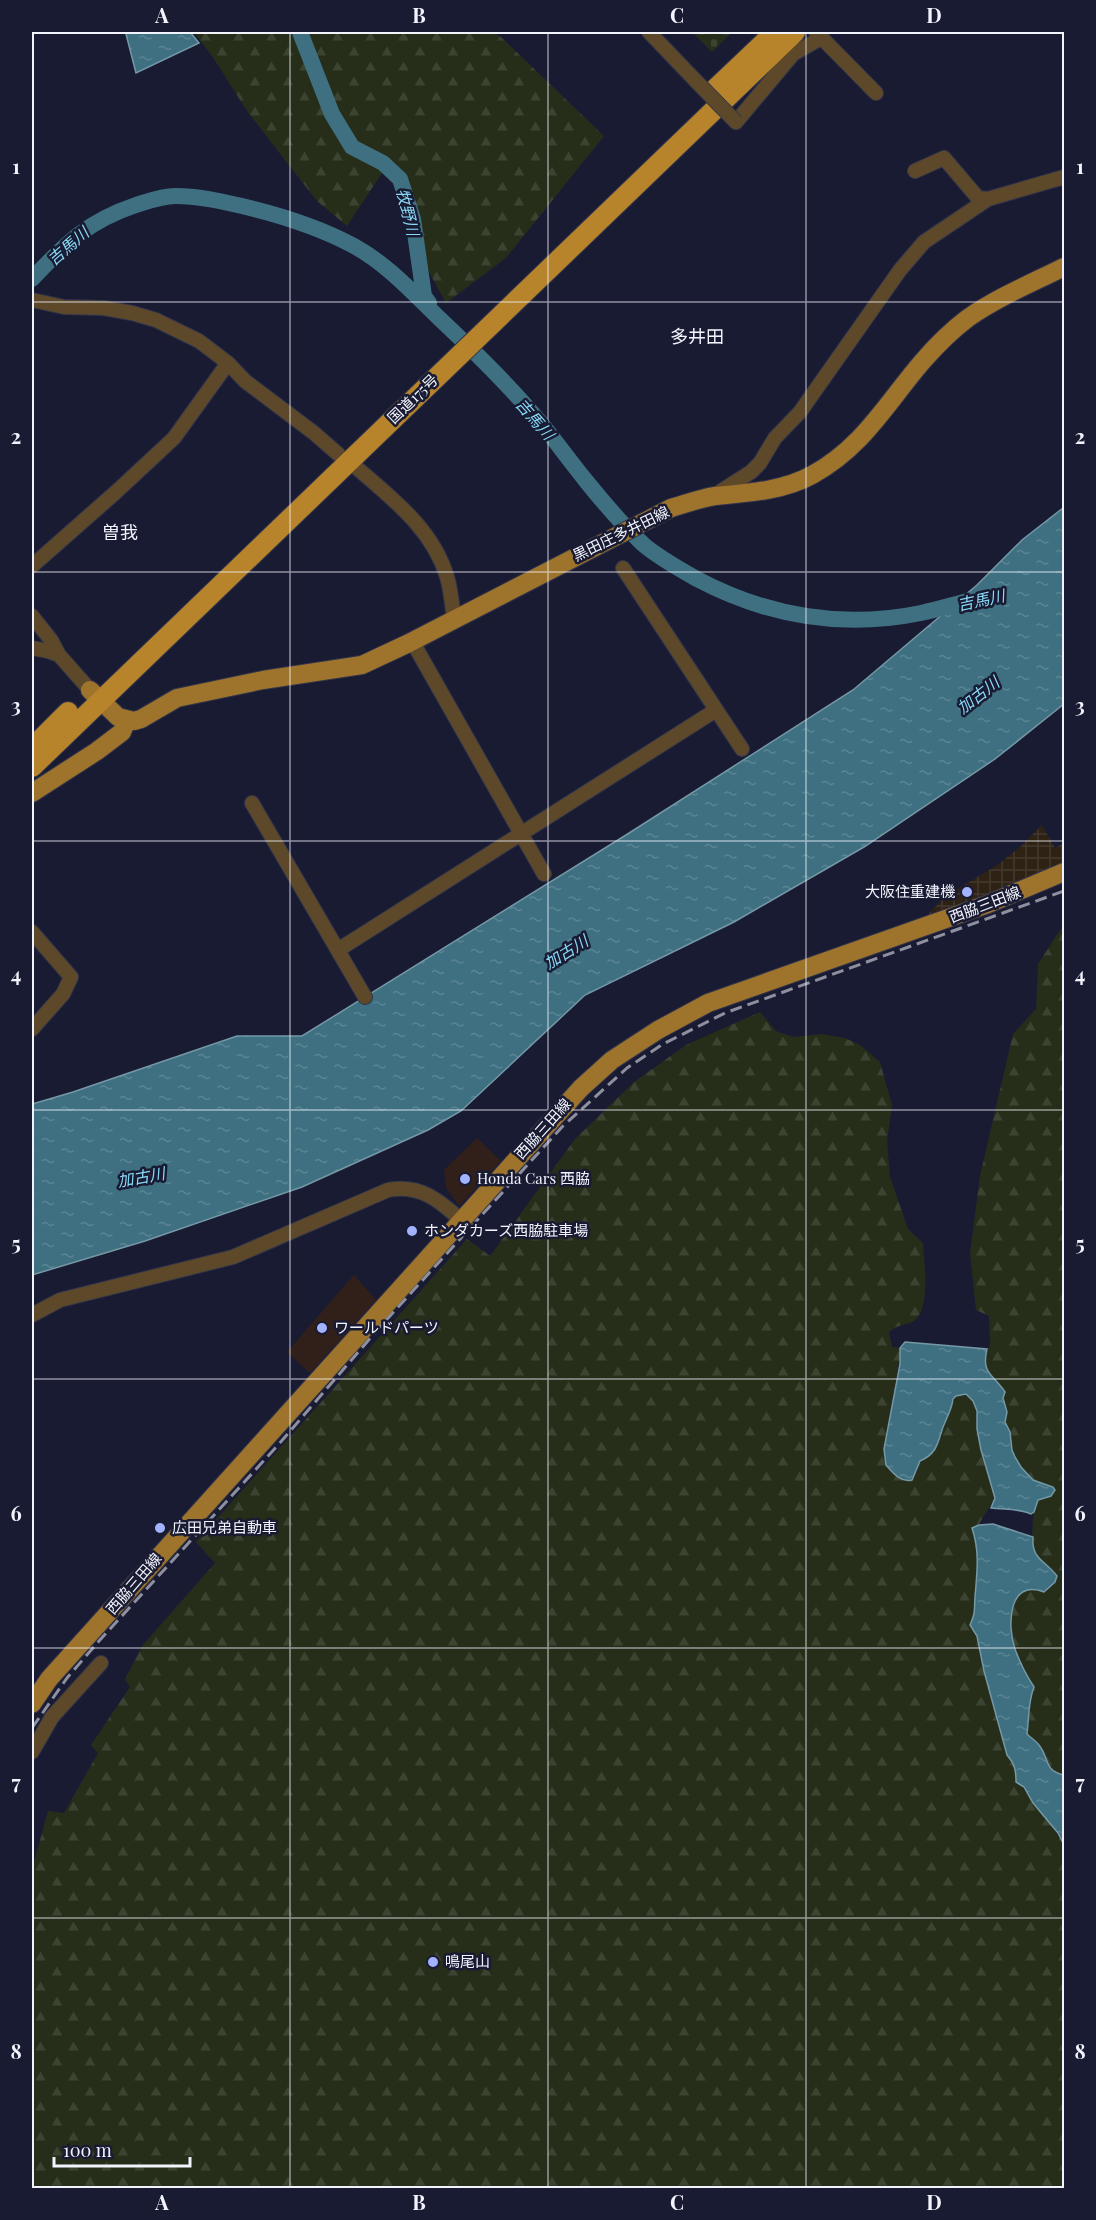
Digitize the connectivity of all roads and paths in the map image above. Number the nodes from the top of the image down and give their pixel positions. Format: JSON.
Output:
{"nodes":[{"id":1,"x":649,"y":32,"type":"edge"},
{"id":2,"x":775,"y":32,"type":"edge"},
{"id":3,"x":795,"y":32,"type":"edge"},
{"id":4,"x":818,"y":35,"type":"edge"},
{"id":5,"x":876,"y":93,"type":"dead end"},
{"id":6,"x":915,"y":171,"type":"dead end"},
{"id":7,"x":1065,"y":177,"type":"edge"},
{"id":8,"x":988,"y":199,"type":"junction"},
{"id":9,"x":1065,"y":267,"type":"edge"},
{"id":10,"x":508,"y":299,"type":"junction"},
{"id":11,"x":34,"y":300,"type":"edge"},
{"id":12,"x":228,"y":363,"type":"junction"},
{"id":13,"x":343,"y":458,"type":"junction"},
{"id":14,"x":714,"y":496,"type":"junction"},
{"id":15,"x":32,"y":566,"type":"edge"},
{"id":16,"x":623,"y":568,"type":"dead end"},
{"id":17,"x":32,"y":616,"type":"edge"},
{"id":18,"x":454,"y":619,"type":"junction"},
{"id":19,"x":409,"y":643,"type":"junction"},
{"id":20,"x":32,"y":648,"type":"edge"},
{"id":21,"x":59,"y":655,"type":"junction"},
{"id":22,"x":95,"y":695,"type":"junction"},
{"id":23,"x":716,"y":710,"type":"junction"},
{"id":24,"x":127,"y":720,"type":"junction"},
{"id":25,"x":32,"y":747,"type":"edge"},
{"id":26,"x":742,"y":749,"type":"dead end"},
{"id":27,"x":32,"y":767,"type":"edge"},
{"id":28,"x":32,"y":793,"type":"edge"},
{"id":29,"x":252,"y":803,"type":"dead end"},
{"id":30,"x":521,"y":834,"type":"junction"},
{"id":31,"x":1065,"y":872,"type":"edge"},
{"id":32,"x":544,"y":874,"type":"dead end"},
{"id":33,"x":32,"y":932,"type":"edge"},
{"id":34,"x":338,"y":950,"type":"junction"},
{"id":35,"x":365,"y":997,"type":"dead end"},
{"id":36,"x":32,"y":1029,"type":"edge"},
{"id":37,"x":462,"y":1221,"type":"junction"},
{"id":38,"x":32,"y":1315,"type":"edge"},
{"id":39,"x":101,"y":1663,"type":"dead end"},
{"id":40,"x":32,"y":1704,"type":"edge"},
{"id":41,"x":32,"y":1752,"type":"edge"}],
"edges":[{"from":1,"to":4,"type":"street","bridge":true},
{"from":2,"to":10,"type":"highway","name":"国道175号"},
{"from":3,"to":10,"type":"highway","name":"国道175号"},
{"from":4,"to":5,"type":"street"},
{"from":6,"to":8,"type":"street"},
{"from":7,"to":8,"type":"street"},
{"from":8,"to":14,"type":"street"},
{"from":9,"to":14,"type":"main road","name":"黒田庄多井田線"},
{"from":10,"to":13,"type":"highway","name":"国道175号"},
{"from":11,"to":12,"type":"street"},
{"from":12,"to":13,"type":"street"},
{"from":12,"to":15,"type":"street"},
{"from":13,"to":18,"type":"street"},
{"from":13,"to":22,"type":"highway","name":"国道175号"},
{"from":14,"to":18,"type":"main road","name":"黒田庄多井田線"},
{"from":16,"to":23,"type":"street"},
{"from":17,"to":21,"type":"street"},
{"from":18,"to":19,"type":"main road","name":"黒田庄多井田線"},
{"from":19,"to":24,"type":"main road","name":"黒田庄多井田線"},
{"from":19,"to":30,"type":"street"},
{"from":20,"to":21,"type":"street"},
{"from":21,"to":22,"type":"street"},
{"from":22,"to":24,"type":"main road"},
{"from":22,"to":25,"type":"highway","name":"国道175号"},
{"from":22,"to":27,"type":"highway","name":"国道175号"},
{"from":23,"to":26,"type":"street"},
{"from":23,"to":30,"type":"street"},
{"from":24,"to":28,"type":"main road"},
{"from":29,"to":34,"type":"street"},
{"from":30,"to":32,"type":"street"},
{"from":30,"to":34,"type":"street"},
{"from":31,"to":37,"type":"main road","name":"西脇三田線"},
{"from":33,"to":36,"type":"street"},
{"from":34,"to":35,"type":"street"},
{"from":37,"to":38,"type":"street"},
{"from":37,"to":40,"type":"main road","name":"西脇三田線"},
{"from":39,"to":41,"type":"street"}]}
